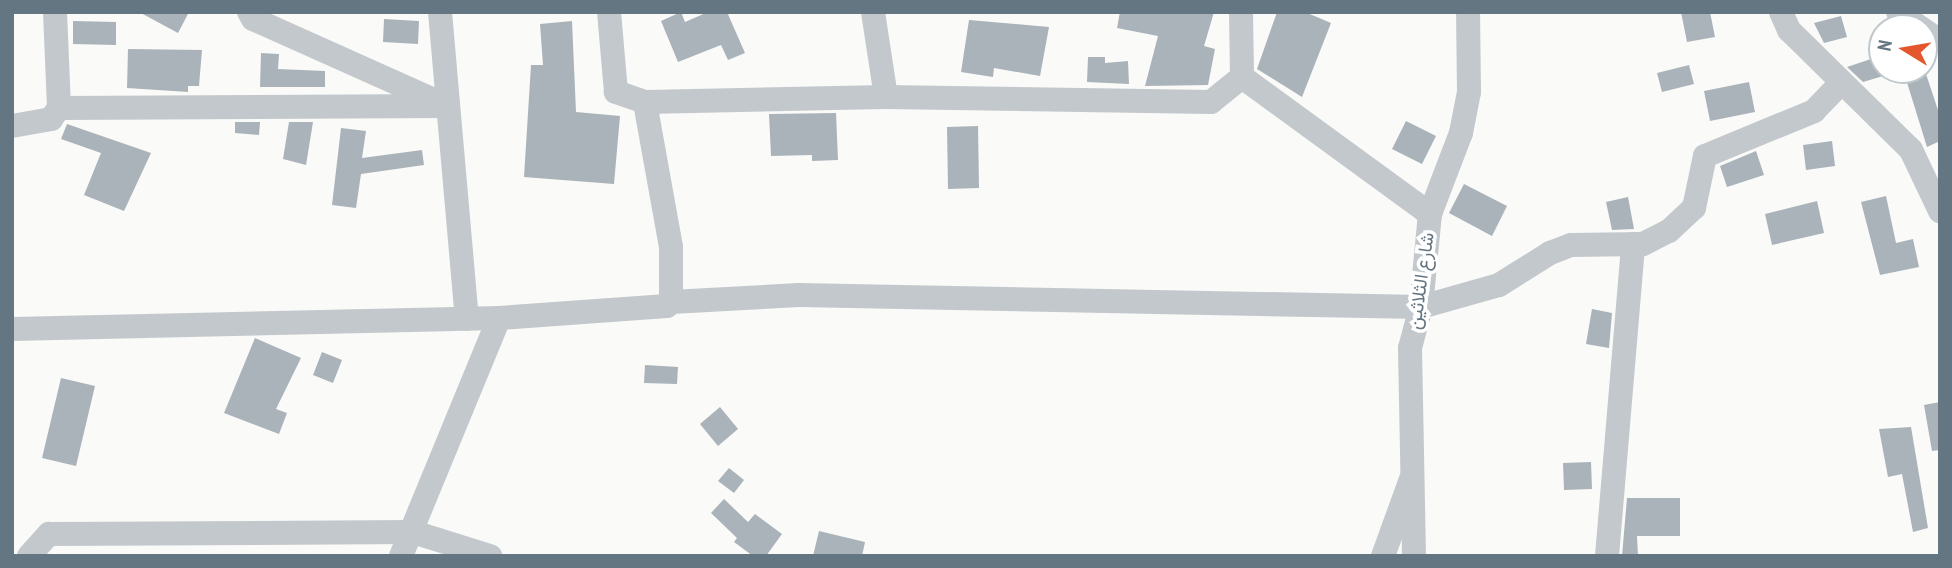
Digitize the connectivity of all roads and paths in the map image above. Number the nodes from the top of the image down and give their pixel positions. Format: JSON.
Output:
{"nodes":[{"id":1,"x":55,"y":12,"type":"edge"},
{"id":2,"x":249,"y":12,"type":"edge"},
{"id":3,"x":440,"y":12,"type":"edge"},
{"id":4,"x":609,"y":12,"type":"edge"},
{"id":5,"x":873,"y":12,"type":"edge"},
{"id":6,"x":1241,"y":12,"type":"edge"},
{"id":7,"x":1468,"y":12,"type":"edge"},
{"id":8,"x":1781,"y":12,"type":"edge"},
{"id":9,"x":1242,"y":77,"type":"junction"},
{"id":10,"x":1841,"y":83,"type":"junction"},
{"id":11,"x":886,"y":97,"type":"junction"},
{"id":12,"x":645,"y":102,"type":"junction"},
{"id":13,"x":448,"y":106,"type":"junction"},
{"id":14,"x":59,"y":108,"type":"junction"},
{"id":15,"x":12,"y":126,"type":"edge"},
{"id":16,"x":1940,"y":211,"type":"edge"},
{"id":17,"x":1430,"y":215,"type":"junction"},
{"id":18,"x":1633,"y":244,"type":"junction"},
{"id":19,"x":671,"y":302,"type":"junction"},
{"id":20,"x":1421,"y":307,"type":"junction"},
{"id":21,"x":499,"y":318,"type":"junction"},
{"id":22,"x":467,"y":319,"type":"junction"},
{"id":23,"x":12,"y":329,"type":"edge"},
{"id":24,"x":1413,"y":475,"type":"junction"},
{"id":25,"x":413,"y":533,"type":"junction"},
{"id":26,"x":29,"y":556,"type":"edge"},
{"id":27,"x":401,"y":556,"type":"edge"},
{"id":28,"x":490,"y":556,"type":"edge"},
{"id":29,"x":1382,"y":556,"type":"edge"},
{"id":30,"x":1414,"y":556,"type":"edge"},
{"id":31,"x":1607,"y":556,"type":"edge"}],
"edges":[{"from":1,"to":14,"type":"street"},
{"from":2,"to":13,"type":"street"},
{"from":3,"to":13,"type":"street"},
{"from":4,"to":12,"type":"street"},
{"from":5,"to":11,"type":"street"},
{"from":6,"to":9,"type":"street"},
{"from":7,"to":17,"type":"street","name":"شارع الثلاثين"},
{"from":8,"to":10,"type":"street"},
{"from":9,"to":11,"type":"street"},
{"from":9,"to":17,"type":"street"},
{"from":10,"to":16,"type":"street"},
{"from":10,"to":18,"type":"street"},
{"from":11,"to":12,"type":"street"},
{"from":12,"to":19,"type":"street"},
{"from":13,"to":14,"type":"street"},
{"from":13,"to":22,"type":"street"},
{"from":14,"to":15,"type":"street"},
{"from":17,"to":20,"type":"street","name":"شارع الثلاثين"},
{"from":18,"to":20,"type":"street"},
{"from":18,"to":31,"type":"street"},
{"from":19,"to":20,"type":"street"},
{"from":19,"to":21,"type":"street"},
{"from":20,"to":24,"type":"street","name":"شارع الثلاثين"},
{"from":21,"to":22,"type":"street"},
{"from":21,"to":25,"type":"street"},
{"from":22,"to":23,"type":"street"},
{"from":24,"to":29,"type":"street"},
{"from":24,"to":30,"type":"street","name":"شارع الثلاثين"},
{"from":25,"to":26,"type":"street"},
{"from":25,"to":27,"type":"street"},
{"from":25,"to":28,"type":"street"}]}
